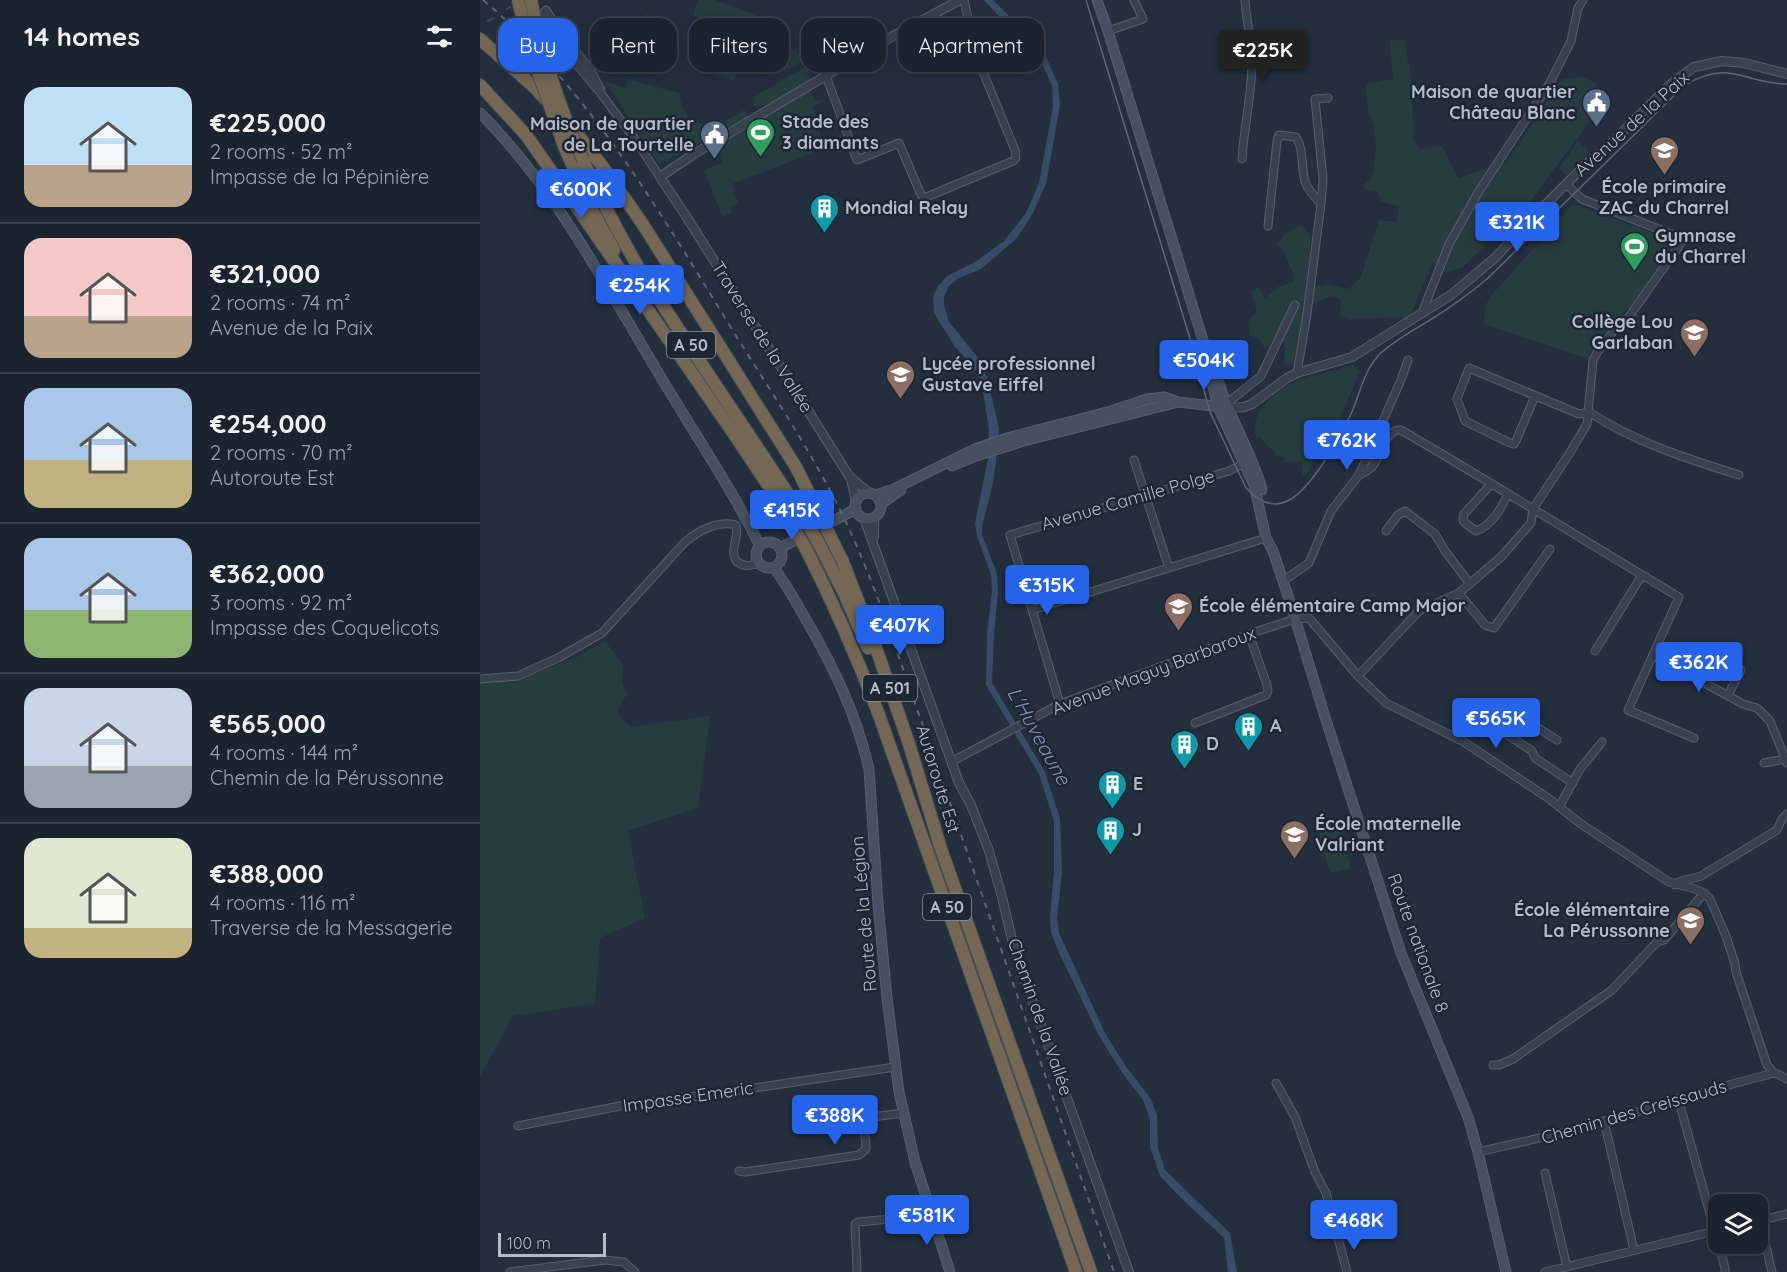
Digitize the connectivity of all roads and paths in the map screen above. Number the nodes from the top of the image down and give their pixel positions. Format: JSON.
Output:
{"nodes":[{"id":1,"x":518,"y":0,"type":"edge"},
{"id":2,"x":531,"y":0,"type":"edge"},
{"id":3,"x":962,"y":0,"type":"edge"},
{"id":4,"x":1097,"y":0,"type":"edge"},
{"id":5,"x":1134,"y":0,"type":"edge"},
{"id":6,"x":1245,"y":0,"type":"edge"},
{"id":7,"x":1583,"y":0,"type":"edge"},
{"id":8,"x":538,"y":18,"type":"edge"},
{"id":9,"x":540,"y":18,"type":"edge"},
{"id":10,"x":551,"y":18,"type":"edge"},
{"id":11,"x":1108,"y":32,"type":"junction"},
{"id":12,"x":480,"y":39,"type":"edge"},
{"id":13,"x":578,"y":54,"type":"edge"},
{"id":14,"x":578,"y":66,"type":"edge"},
{"id":15,"x":1787,"y":74,"type":"edge"},
{"id":16,"x":825,"y":76,"type":"junction"},
{"id":17,"x":480,"y":85,"type":"edge"},
{"id":18,"x":602,"y":95,"type":"junction"},
{"id":19,"x":1328,"y":98,"type":"dead end"},
{"id":20,"x":480,"y":113,"type":"edge"},
{"id":21,"x":1242,"y":159,"type":"dead end"},
{"id":22,"x":660,"y":177,"type":"junction"},
{"id":23,"x":1566,"y":184,"type":"junction"},
{"id":24,"x":1321,"y":204,"type":"junction"},
{"id":25,"x":1268,"y":226,"type":"dead end"},
{"id":26,"x":1295,"y":305,"type":"dead end"},
{"id":27,"x":1421,"y":315,"type":"junction"},
{"id":28,"x":1408,"y":360,"type":"dead end"},
{"id":29,"x":1298,"y":373,"type":"junction"},
{"id":30,"x":1535,"y":396,"type":"junction"},
{"id":31,"x":1224,"y":406,"type":"junction"},
{"id":32,"x":1589,"y":412,"type":"junction"},
{"id":33,"x":732,"y":431,"type":"junction"},
{"id":34,"x":1134,"y":460,"type":"dead end"},
{"id":35,"x":1245,"y":463,"type":"junction"},
{"id":36,"x":1359,"y":475,"type":"junction"},
{"id":37,"x":1739,"y":475,"type":"dead end"},
{"id":38,"x":849,"y":476,"type":"junction"},
{"id":39,"x":1491,"y":483,"type":"junction"},
{"id":40,"x":1508,"y":494,"type":"junction"},
{"id":41,"x":1146,"y":495,"type":"junction"},
{"id":42,"x":875,"y":497,"type":"junction"},
{"id":43,"x":856,"y":505,"type":"junction"},
{"id":44,"x":1533,"y":509,"type":"junction"},
{"id":45,"x":869,"y":518,"type":"junction"},
{"id":46,"x":1386,"y":531,"type":"dead end"},
{"id":47,"x":1266,"y":538,"type":"junction"},
{"id":48,"x":760,"y":546,"type":"junction"},
{"id":49,"x":780,"y":548,"type":"junction"},
{"id":50,"x":1550,"y":549,"type":"dead end"},
{"id":51,"x":1273,"y":551,"type":"junction"},
{"id":52,"x":758,"y":563,"type":"junction"},
{"id":53,"x":774,"y":568,"type":"junction"},
{"id":54,"x":1169,"y":568,"type":"junction"},
{"id":55,"x":1642,"y":575,"type":"junction"},
{"id":56,"x":1283,"y":581,"type":"junction"},
{"id":57,"x":1470,"y":584,"type":"junction"},
{"id":58,"x":1460,"y":593,"type":"junction"},
{"id":59,"x":1032,"y":610,"type":"junction"},
{"id":60,"x":1296,"y":622,"type":"junction"},
{"id":61,"x":1249,"y":634,"type":"junction"},
{"id":62,"x":1595,"y":651,"type":"dead end"},
{"id":63,"x":1653,"y":655,"type":"junction"},
{"id":64,"x":1742,"y":670,"type":"dead end"},
{"id":65,"x":1358,"y":676,"type":"junction"},
{"id":66,"x":480,"y":679,"type":"edge"},
{"id":67,"x":1728,"y":695,"type":"junction"},
{"id":68,"x":1060,"y":704,"type":"junction"},
{"id":69,"x":1195,"y":723,"type":"dead end"},
{"id":70,"x":1694,"y":738,"type":"dead end"},
{"id":71,"x":1557,"y":740,"type":"dead end"},
{"id":72,"x":1602,"y":742,"type":"dead end"},
{"id":73,"x":1784,"y":746,"type":"edge"},
{"id":74,"x":1786,"y":761,"type":"edge"},
{"id":75,"x":951,"y":762,"type":"junction"},
{"id":76,"x":1764,"y":763,"type":"dead end"},
{"id":77,"x":1572,"y":783,"type":"junction"},
{"id":78,"x":1560,"y":807,"type":"junction"},
{"id":79,"x":1787,"y":814,"type":"edge"},
{"id":80,"x":941,"y":849,"type":"junction"},
{"id":81,"x":1675,"y":885,"type":"junction"},
{"id":82,"x":1704,"y":893,"type":"junction"},
{"id":83,"x":1493,"y":1065,"type":"dead end"},
{"id":84,"x":895,"y":1067,"type":"junction"},
{"id":85,"x":1773,"y":1072,"type":"junction"},
{"id":86,"x":1787,"y":1079,"type":"edge"},
{"id":87,"x":1276,"y":1083,"type":"dead end"},
{"id":88,"x":1678,"y":1098,"type":"junction"},
{"id":89,"x":903,"y":1113,"type":"junction"},
{"id":90,"x":1604,"y":1121,"type":"junction"},
{"id":91,"x":518,"y":1126,"type":"dead end"},
{"id":92,"x":1478,"y":1152,"type":"junction"},
{"id":93,"x":740,"y":1171,"type":"dead end"},
{"id":94,"x":1545,"y":1173,"type":"dead end"},
{"id":95,"x":1708,"y":1200,"type":"edge"},
{"id":96,"x":929,"y":1210,"type":"junction"},
{"id":97,"x":1787,"y":1214,"type":"edge"},
{"id":98,"x":1768,"y":1219,"type":"edge"},
{"id":99,"x":1708,"y":1233,"type":"edge"},
{"id":100,"x":1634,"y":1250,"type":"junction"},
{"id":101,"x":1722,"y":1254,"type":"edge"},
{"id":102,"x":1767,"y":1254,"type":"edge"},
{"id":103,"x":1567,"y":1267,"type":"junction"},
{"id":104,"x":510,"y":1272,"type":"edge"},
{"id":105,"x":634,"y":1272,"type":"edge"},
{"id":106,"x":857,"y":1272,"type":"edge"},
{"id":107,"x":950,"y":1272,"type":"edge"},
{"id":108,"x":1076,"y":1272,"type":"edge"},
{"id":109,"x":1091,"y":1272,"type":"edge"},
{"id":110,"x":1129,"y":1272,"type":"edge"},
{"id":111,"x":1347,"y":1272,"type":"edge"},
{"id":112,"x":1506,"y":1272,"type":"edge"},
{"id":113,"x":1547,"y":1272,"type":"edge"},
{"id":114,"x":1725,"y":1272,"type":"edge"},
{"id":115,"x":1772,"y":1272,"type":"edge"}],
"edges":[{"from":1,"to":8,"type":"street","name":"Traverse de la Vallée","bridge":true},
{"from":1,"to":33,"type":"highway","number":"A 50","bridge":true},
{"from":2,"to":80,"type":"highway","number":"A 50","bridge":true},
{"from":3,"to":16,"type":"street"},
{"from":3,"to":16,"type":"street"},
{"from":4,"to":11,"type":"main road"},
{"from":5,"to":11,"type":"street"},
{"from":6,"to":21,"type":"street"},
{"from":7,"to":27,"type":"street"},
{"from":9,"to":10,"type":"street"},
{"from":11,"to":31,"type":"main road"},
{"from":12,"to":80,"type":"highway","name":"Autoroute Est","number":"A 501","bridge":true},
{"from":13,"to":18,"type":"street"},
{"from":14,"to":18,"type":"street","name":"Traverse de la Vallée"},
{"from":15,"to":23,"type":"street","name":"Avenue de la Paix"},
{"from":16,"to":22,"type":"street"},
{"from":17,"to":33,"type":"highway","name":"Autoroute Est"},
{"from":18,"to":22,"type":"street","name":"Traverse de la Vallée"},
{"from":19,"to":24,"type":"street"},
{"from":20,"to":48,"type":"main road"},
{"from":22,"to":38,"type":"street","name":"Traverse de la Vallée"},
{"from":23,"to":27,"type":"street","name":"Avenue de la Paix"},
{"from":23,"to":32,"type":"street"},
{"from":24,"to":25,"type":"street"},
{"from":24,"to":29,"type":"street"},
{"from":26,"to":31,"type":"street"},
{"from":27,"to":29,"type":"street","name":"Avenue de la Paix"},
{"from":28,"to":36,"type":"street"},
{"from":29,"to":31,"type":"street","name":"Avenue de la Paix"},
{"from":30,"to":30,"type":"street"},
{"from":30,"to":32,"type":"street"},
{"from":31,"to":35,"type":"main road"},
{"from":31,"to":42,"type":"main road"},
{"from":31,"to":51,"type":"main road"},
{"from":32,"to":37,"type":"street"},
{"from":32,"to":44,"type":"street"},
{"from":33,"to":108,"type":"highway","name":"Autoroute Est","number":"A 50","bridge":true},
{"from":34,"to":41,"type":"street"},
{"from":35,"to":41,"type":"street","name":"Avenue Camille Polge"},
{"from":35,"to":47,"type":"main road"},
{"from":36,"to":39,"type":"street"},
{"from":36,"to":56,"type":"street"},
{"from":38,"to":42,"type":"street","name":"Traverse de la Vallée"},
{"from":38,"to":43,"type":"street","name":"Traverse de la Vallée"},
{"from":39,"to":40,"type":"street"},
{"from":39,"to":40,"type":"street"},
{"from":40,"to":44,"type":"street"},
{"from":41,"to":54,"type":"street"},
{"from":41,"to":59,"type":"street","name":"Avenue Camille Polge"},
{"from":42,"to":43,"type":"main road"},
{"from":42,"to":45,"type":"main road"},
{"from":43,"to":45,"type":"main road"},
{"from":43,"to":49,"type":"main road"},
{"from":44,"to":55,"type":"street"},
{"from":44,"to":57,"type":"street"},
{"from":45,"to":75,"type":"street","name":"Chemin de la Vallée"},
{"from":46,"to":57,"type":"street"},
{"from":47,"to":51,"type":"main road"},
{"from":47,"to":54,"type":"street"},
{"from":48,"to":49,"type":"main road"},
{"from":48,"to":52,"type":"main road"},
{"from":49,"to":53,"type":"main road"},
{"from":50,"to":58,"type":"street"},
{"from":51,"to":56,"type":"main road","name":"Route nationale 8"},
{"from":52,"to":53,"type":"main road"},
{"from":52,"to":66,"type":"street"},
{"from":53,"to":84,"type":"main road","name":"Route de la Légion"},
{"from":54,"to":59,"type":"street"},
{"from":55,"to":62,"type":"street"},
{"from":55,"to":63,"type":"street"},
{"from":56,"to":60,"type":"main road","name":"Route nationale 8"},
{"from":57,"to":58,"type":"street"},
{"from":58,"to":65,"type":"street"},
{"from":59,"to":68,"type":"street"},
{"from":60,"to":61,"type":"street","name":"Avenue Maguy Barbaroux"},
{"from":60,"to":65,"type":"street"},
{"from":60,"to":92,"type":"main road","name":"Route nationale 8"},
{"from":61,"to":68,"type":"street","name":"Avenue Maguy Barbaroux"},
{"from":61,"to":69,"type":"street"},
{"from":63,"to":67,"type":"street"},
{"from":63,"to":70,"type":"street"},
{"from":64,"to":67,"type":"street"},
{"from":65,"to":78,"type":"street"},
{"from":67,"to":73,"type":"street"},
{"from":68,"to":75,"type":"street","name":"Avenue Maguy Barbaroux"},
{"from":71,"to":77,"type":"street"},
{"from":72,"to":77,"type":"street"},
{"from":73,"to":74,"type":"street"},
{"from":74,"to":76,"type":"street"},
{"from":75,"to":110,"type":"street","name":"Chemin de la Vallée"},
{"from":77,"to":78,"type":"street"},
{"from":78,"to":81,"type":"street"},
{"from":79,"to":81,"type":"street"},
{"from":80,"to":109,"type":"highway","name":"Autoroute Est","number":"A 50"},
{"from":81,"to":82,"type":"street"},
{"from":82,"to":83,"type":"street"},
{"from":82,"to":85,"type":"street"},
{"from":84,"to":89,"type":"main road","name":"Route de la Légion"},
{"from":84,"to":91,"type":"street","name":"Impasse Emeric"},
{"from":85,"to":86,"type":"street"},
{"from":85,"to":88,"type":"street","name":"Chemin des Creissauds"},
{"from":87,"to":111,"type":"street"},
{"from":88,"to":90,"type":"street","name":"Chemin des Creissauds"},
{"from":88,"to":95,"type":"street"},
{"from":89,"to":93,"type":"street"},
{"from":89,"to":96,"type":"main road","name":"Route de la Légion"},
{"from":90,"to":92,"type":"street","name":"Chemin des Creissauds"},
{"from":90,"to":100,"type":"street"},
{"from":92,"to":112,"type":"main road","name":"Route nationale 8"},
{"from":94,"to":103,"type":"street"},
{"from":96,"to":106,"type":"street"},
{"from":96,"to":107,"type":"main road","name":"Route de la Légion"},
{"from":97,"to":98,"type":"street"},
{"from":99,"to":100,"type":"street"},
{"from":100,"to":103,"type":"street"},
{"from":101,"to":114,"type":"street"},
{"from":102,"to":115,"type":"street"},
{"from":103,"to":113,"type":"street"},
{"from":104,"to":105,"type":"street"}]}
